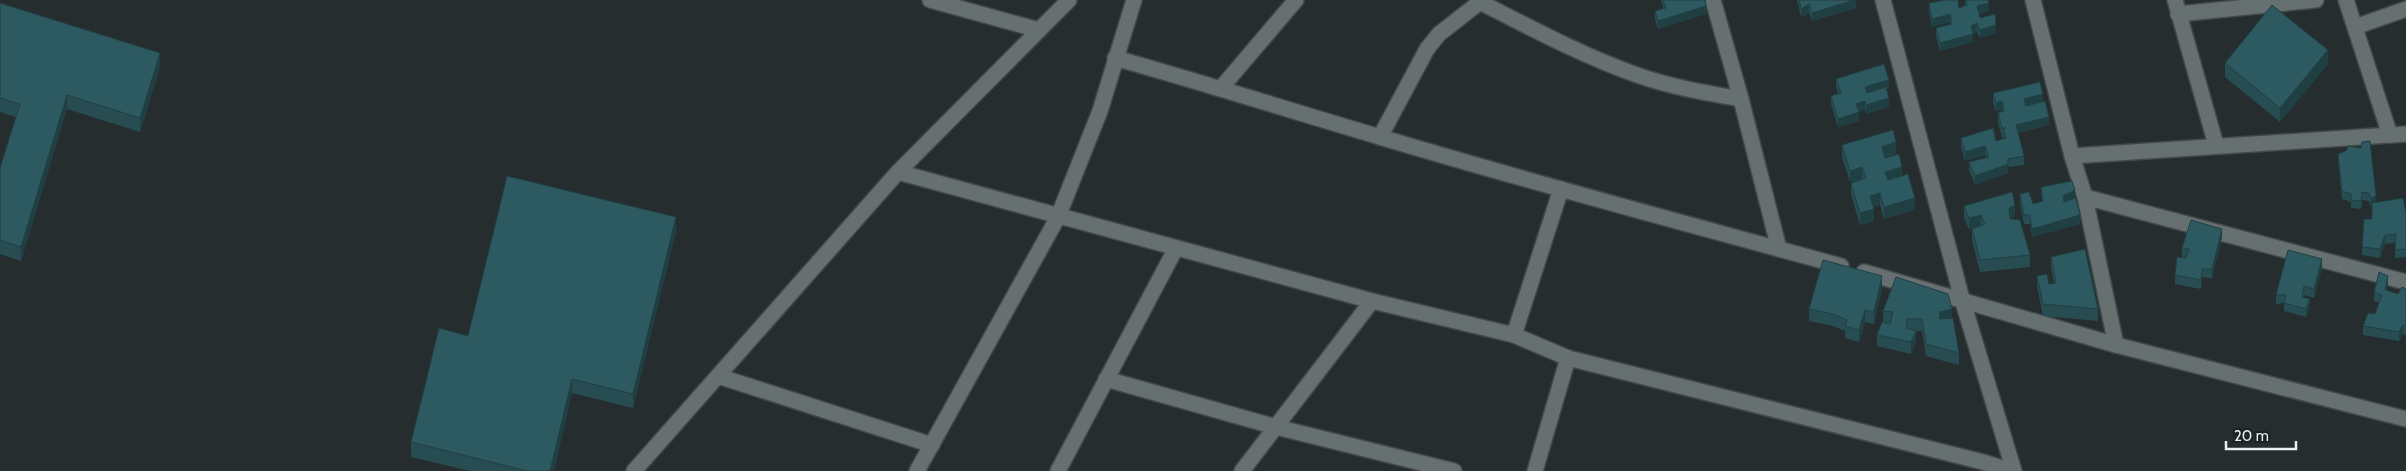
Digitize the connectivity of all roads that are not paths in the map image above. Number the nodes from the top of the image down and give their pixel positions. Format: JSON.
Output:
{"nodes":[{"id":1,"x":930,"y":0,"type":"edge"},
{"id":2,"x":1069,"y":0,"type":"edge"},
{"id":3,"x":1134,"y":0,"type":"edge"},
{"id":4,"x":1296,"y":0,"type":"edge"},
{"id":5,"x":1713,"y":0,"type":"edge"},
{"id":6,"x":1883,"y":0,"type":"edge"},
{"id":7,"x":2033,"y":0,"type":"edge"},
{"id":8,"x":2316,"y":0,"type":"edge"},
{"id":9,"x":2346,"y":0,"type":"edge"},
{"id":10,"x":1481,"y":1,"type":"edge"},
{"id":11,"x":2176,"y":7,"type":"edge"},
{"id":12,"x":2406,"y":9,"type":"edge"},
{"id":13,"x":2355,"y":27,"type":"junction"},
{"id":14,"x":1039,"y":30,"type":"junction"},
{"id":15,"x":1115,"y":58,"type":"junction"},
{"id":16,"x":1221,"y":88,"type":"junction"},
{"id":17,"x":1741,"y":99,"type":"junction"},
{"id":18,"x":2406,"y":134,"type":"edge"},
{"id":19,"x":2390,"y":135,"type":"junction"},
{"id":20,"x":1380,"y":137,"type":"junction"},
{"id":21,"x":2216,"y":145,"type":"junction"},
{"id":22,"x":2072,"y":156,"type":"junction"},
{"id":23,"x":898,"y":172,"type":"junction"},
{"id":24,"x":1561,"y":189,"type":"junction"},
{"id":25,"x":2085,"y":196,"type":"junction"},
{"id":26,"x":1058,"y":217,"type":"junction"},
{"id":27,"x":1176,"y":248,"type":"junction"},
{"id":28,"x":1779,"y":249,"type":"junction"},
{"id":29,"x":2406,"y":282,"type":"edge"},
{"id":30,"x":1962,"y":299,"type":"junction"},
{"id":31,"x":1372,"y":301,"type":"junction"},
{"id":32,"x":1514,"y":335,"type":"junction"},
{"id":33,"x":2116,"y":345,"type":"junction"},
{"id":34,"x":1568,"y":358,"type":"junction"},
{"id":35,"x":718,"y":376,"type":"junction"},
{"id":36,"x":1106,"y":379,"type":"junction"},
{"id":37,"x":2406,"y":418,"type":"edge"},
{"id":38,"x":1276,"y":427,"type":"junction"},
{"id":39,"x":932,"y":445,"type":"junction"},
{"id":40,"x":1979,"y":467,"type":"edge"},
{"id":41,"x":634,"y":471,"type":"edge"},
{"id":42,"x":917,"y":471,"type":"edge"},
{"id":43,"x":1058,"y":471,"type":"edge"},
{"id":44,"x":1242,"y":471,"type":"edge"},
{"id":45,"x":1454,"y":471,"type":"edge"},
{"id":46,"x":1536,"y":471,"type":"edge"},
{"id":47,"x":2012,"y":471,"type":"edge"}],
"edges":[{"from":1,"to":14,"type":"street"},
{"from":2,"to":14,"type":"street"},
{"from":3,"to":15,"type":"street"},
{"from":4,"to":16,"type":"street"},
{"from":5,"to":17,"type":"street"},
{"from":6,"to":30,"type":"street"},
{"from":7,"to":22,"type":"street"},
{"from":8,"to":11,"type":"street"},
{"from":9,"to":13,"type":"street"},
{"from":10,"to":17,"type":"street"},
{"from":10,"to":20,"type":"street"},
{"from":11,"to":21,"type":"street"},
{"from":12,"to":13,"type":"street"},
{"from":13,"to":19,"type":"street"},
{"from":14,"to":23,"type":"street"},
{"from":15,"to":16,"type":"street"},
{"from":15,"to":26,"type":"street"},
{"from":16,"to":20,"type":"street"},
{"from":17,"to":28,"type":"street"},
{"from":18,"to":19,"type":"street"},
{"from":19,"to":21,"type":"street"},
{"from":20,"to":24,"type":"street"},
{"from":21,"to":22,"type":"street"},
{"from":22,"to":25,"type":"street"},
{"from":23,"to":26,"type":"street"},
{"from":23,"to":35,"type":"street"},
{"from":24,"to":28,"type":"street"},
{"from":24,"to":32,"type":"street"},
{"from":25,"to":29,"type":"street"},
{"from":25,"to":33,"type":"street"},
{"from":26,"to":27,"type":"street"},
{"from":26,"to":39,"type":"street"},
{"from":27,"to":31,"type":"street"},
{"from":27,"to":36,"type":"street"},
{"from":28,"to":30,"type":"street"},
{"from":30,"to":33,"type":"street"},
{"from":30,"to":47,"type":"street"},
{"from":31,"to":32,"type":"street"},
{"from":31,"to":38,"type":"street"},
{"from":32,"to":34,"type":"street"},
{"from":33,"to":37,"type":"street"},
{"from":34,"to":40,"type":"street"},
{"from":34,"to":46,"type":"street"},
{"from":35,"to":39,"type":"street"},
{"from":35,"to":41,"type":"street"},
{"from":36,"to":38,"type":"street"},
{"from":36,"to":43,"type":"street"},
{"from":38,"to":44,"type":"street"},
{"from":38,"to":45,"type":"street"},
{"from":39,"to":42,"type":"street"},
{"from":40,"to":47,"type":"street"}]}
